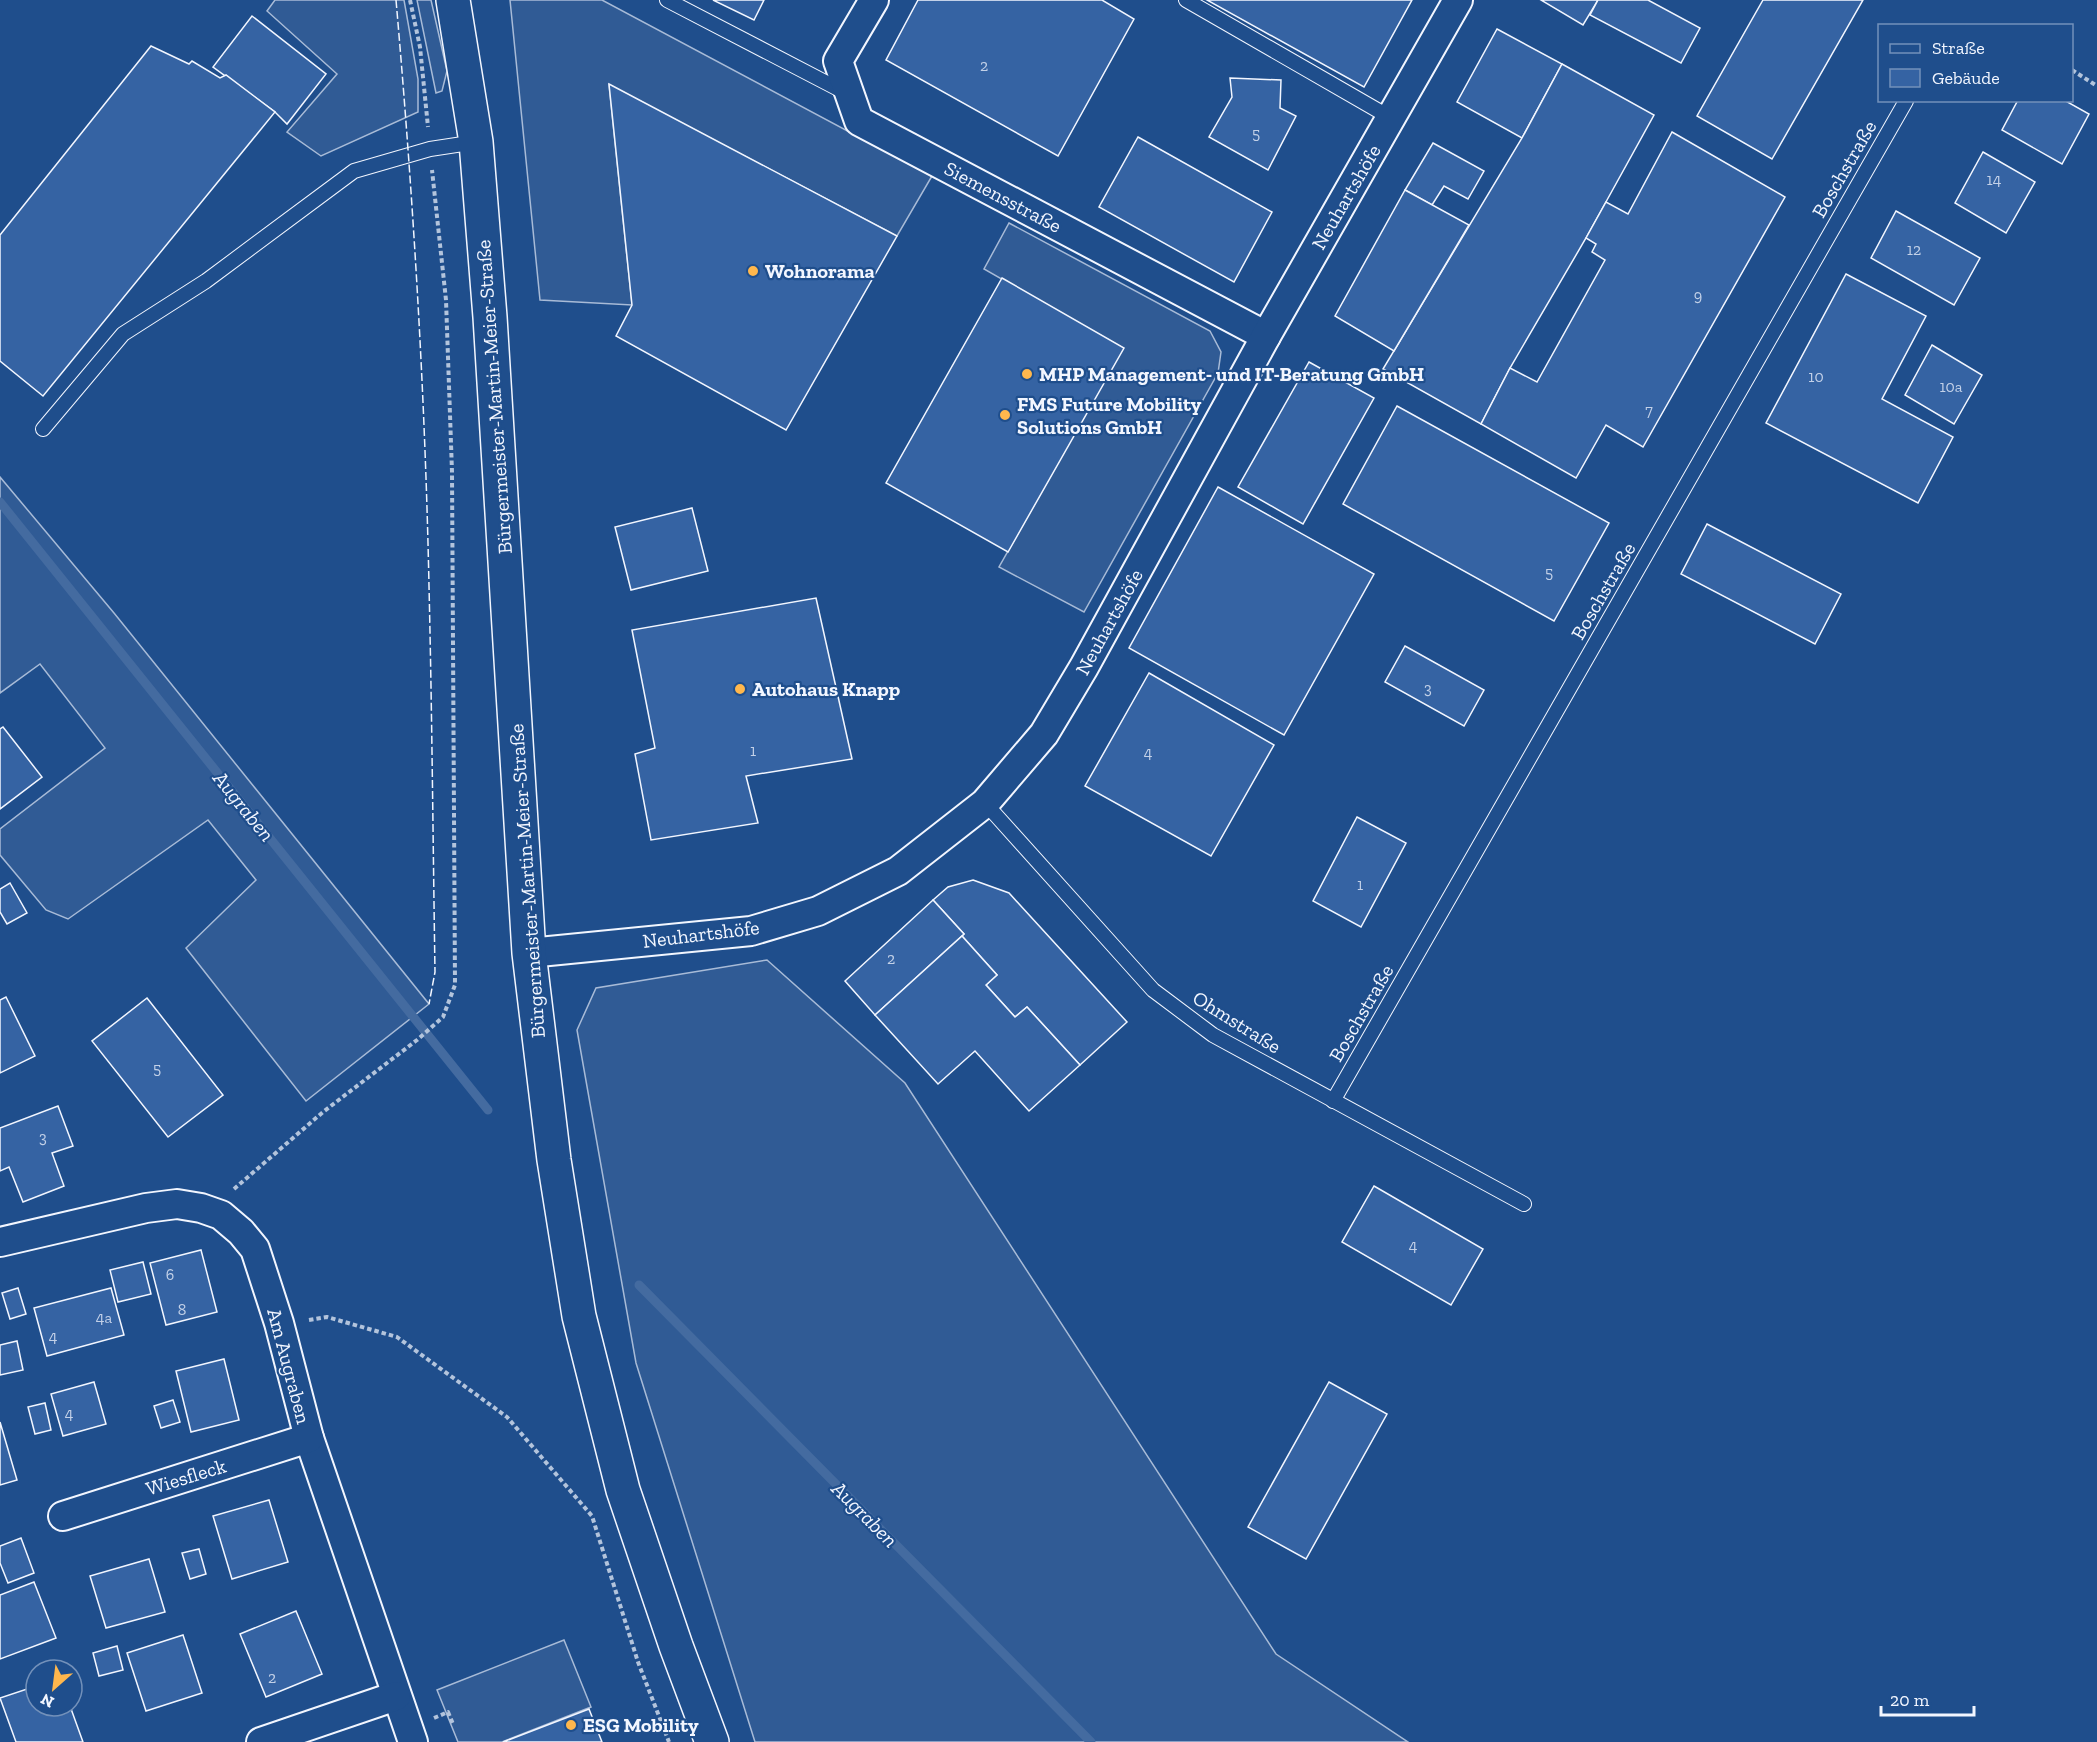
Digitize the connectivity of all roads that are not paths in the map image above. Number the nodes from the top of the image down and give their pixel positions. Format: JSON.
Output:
{"nodes":[{"id":1,"x":453,"y":0,"type":"edge"},
{"id":2,"x":667,"y":0,"type":"edge"},
{"id":3,"x":874,"y":0,"type":"edge"},
{"id":4,"x":1186,"y":0,"type":"edge"},
{"id":5,"x":1458,"y":0,"type":"edge"},
{"id":6,"x":850,"y":95,"type":"junction"},
{"id":7,"x":1905,"y":102,"type":"edge"},
{"id":8,"x":1391,"y":118,"type":"junction"},
{"id":9,"x":476,"y":142,"type":"junction"},
{"id":10,"x":1266,"y":336,"type":"junction"},
{"id":11,"x":43,"y":429,"type":"dead end"},
{"id":12,"x":985,"y":803,"type":"junction"},
{"id":13,"x":529,"y":953,"type":"junction"},
{"id":14,"x":1333,"y":1101,"type":"junction"},
{"id":15,"x":1524,"y":1204,"type":"dead end"},
{"id":16,"x":0,"y":1242,"type":"edge"},
{"id":17,"x":309,"y":1438,"type":"junction"},
{"id":18,"x":63,"y":1516,"type":"dead end"},
{"id":19,"x":396,"y":1696,"type":"junction"},
{"id":20,"x":261,"y":1742,"type":"edge"},
{"id":21,"x":413,"y":1742,"type":"edge"},
{"id":22,"x":712,"y":1742,"type":"edge"}],
"edges":[{"from":1,"to":9,"type":"street","name":"Bürgermeister-Martin-Meier-Straße"},
{"from":2,"to":6,"type":"lane"},
{"from":3,"to":6,"type":"street","name":"Siemensstraße"},
{"from":4,"to":8,"type":"lane"},
{"from":5,"to":8,"type":"street","name":"Neuhartshöfe"},
{"from":6,"to":10,"type":"street","name":"Siemensstraße"},
{"from":7,"to":14,"type":"lane","name":"Boschstraße"},
{"from":8,"to":10,"type":"street","name":"Neuhartshöfe"},
{"from":9,"to":11,"type":"lane"},
{"from":9,"to":13,"type":"street","name":"Bürgermeister-Martin-Meier-Straße"},
{"from":10,"to":12,"type":"street","name":"Neuhartshöfe"},
{"from":12,"to":13,"type":"street","name":"Neuhartshöfe"},
{"from":12,"to":14,"type":"lane","name":"Ohmstraße"},
{"from":13,"to":22,"type":"street","name":"Bürgermeister-Martin-Meier-Straße"},
{"from":14,"to":15,"type":"lane","name":"Ohmstraße"},
{"from":16,"to":17,"type":"street","name":"Am Augraben"},
{"from":17,"to":18,"type":"street","name":"Wiesfleck"},
{"from":17,"to":19,"type":"street","name":"Am Augraben"},
{"from":19,"to":20,"type":"street"},
{"from":19,"to":21,"type":"street","name":"Am Augraben"}]}
